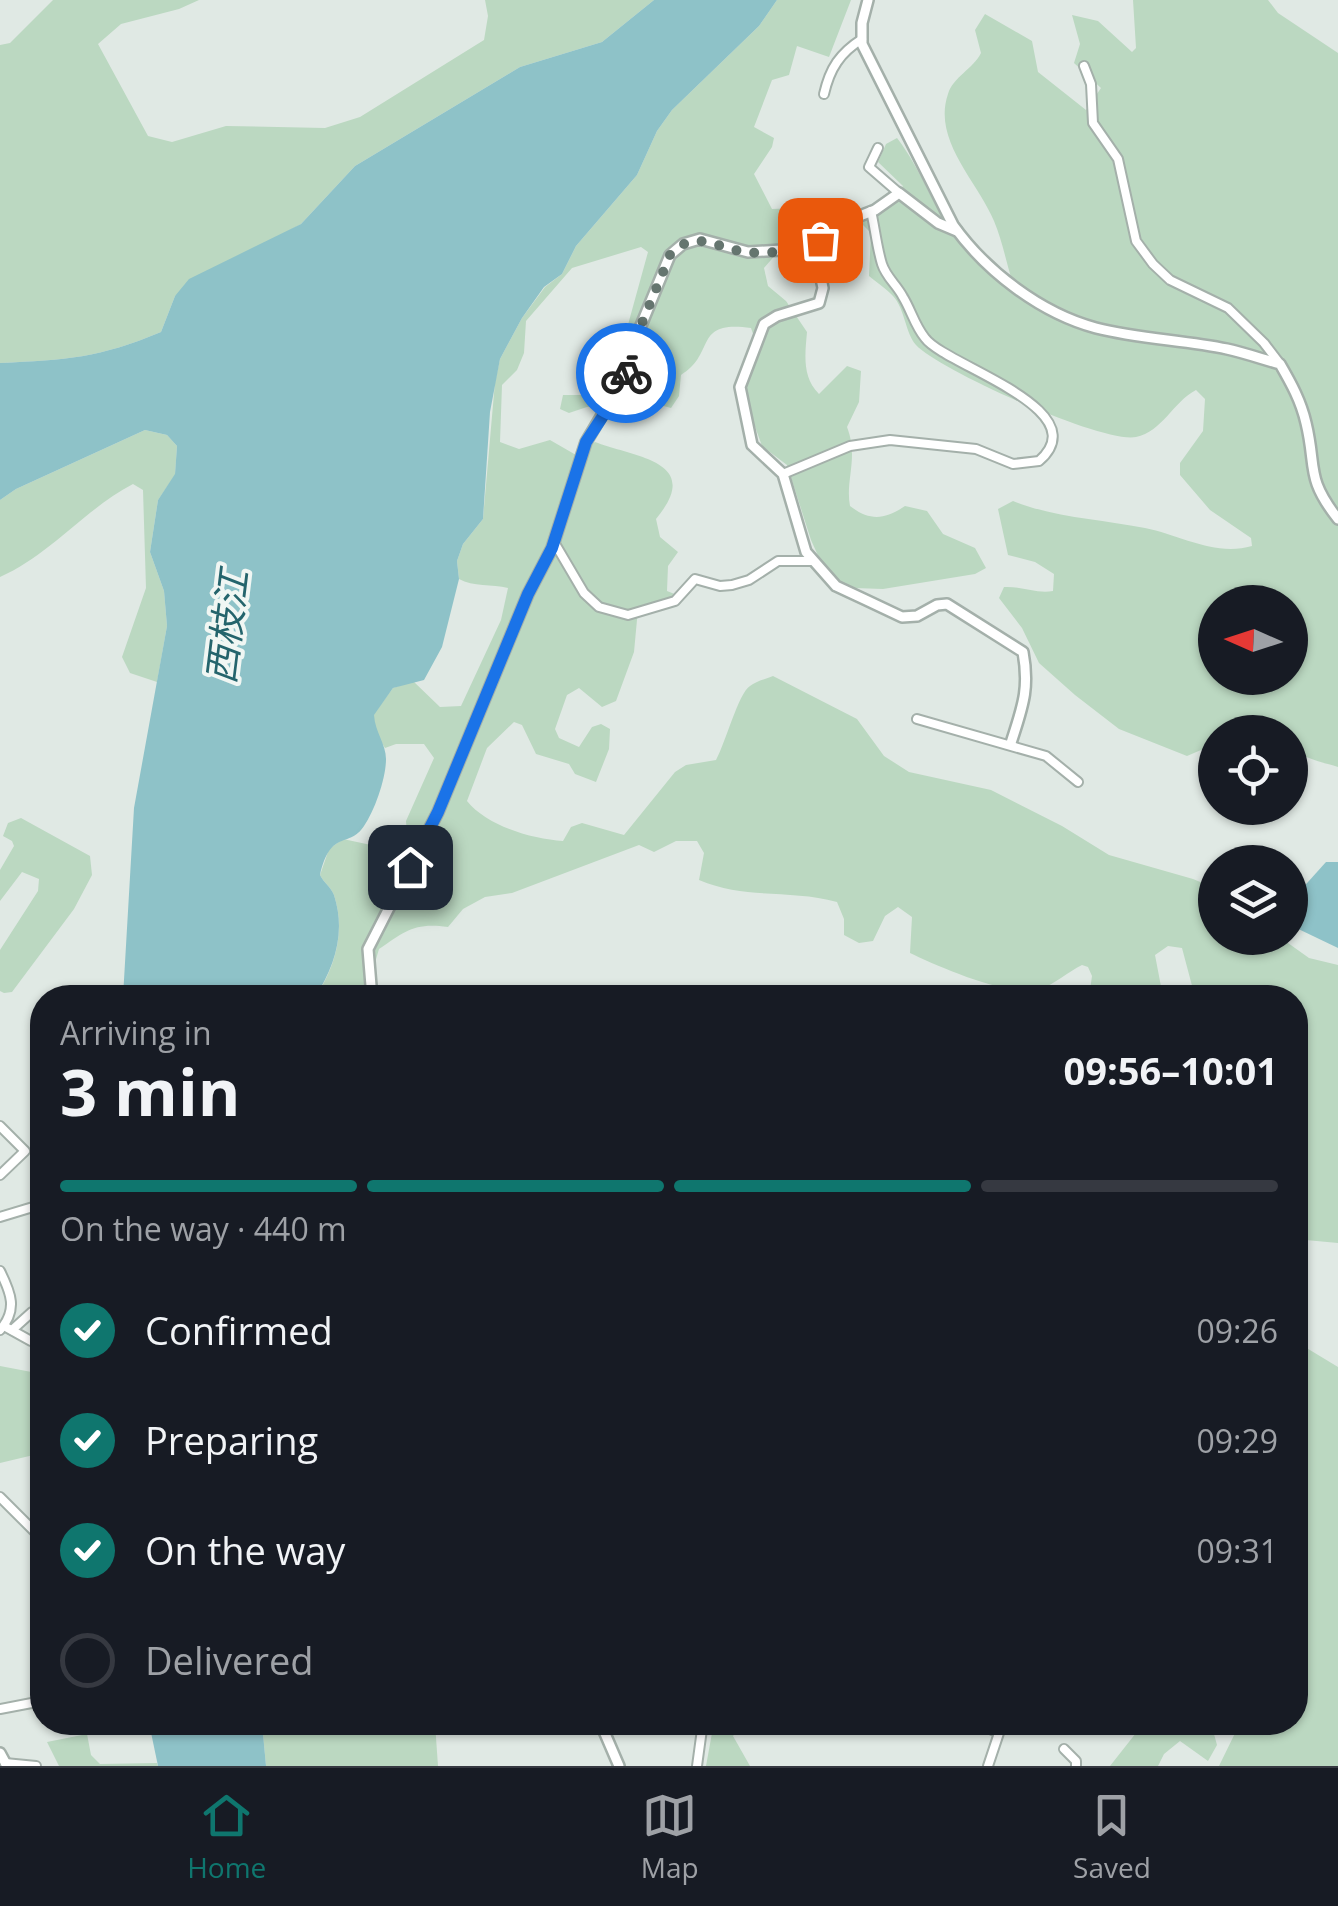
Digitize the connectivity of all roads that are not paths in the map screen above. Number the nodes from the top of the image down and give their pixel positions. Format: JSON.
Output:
{"nodes":[{"id":1,"x":868,"y":0,"type":"edge"},
{"id":2,"x":862,"y":39,"type":"junction"},
{"id":3,"x":1084,"y":66,"type":"dead end"},
{"id":4,"x":824,"y":94,"type":"dead end"},
{"id":5,"x":878,"y":148,"type":"dead end"},
{"id":6,"x":900,"y":192,"type":"junction"},
{"id":7,"x":871,"y":211,"type":"junction"},
{"id":8,"x":957,"y":231,"type":"junction"},
{"id":9,"x":818,"y":244,"type":"junction"},
{"id":10,"x":1280,"y":364,"type":"junction"},
{"id":11,"x":783,"y":474,"type":"junction"},
{"id":12,"x":1338,"y":520,"type":"edge"},
{"id":13,"x":554,"y":542,"type":"junction"},
{"id":14,"x":812,"y":561,"type":"junction"},
{"id":15,"x":918,"y":719,"type":"dead end"},
{"id":16,"x":1011,"y":744,"type":"junction"},
{"id":17,"x":1078,"y":782,"type":"dead end"},
{"id":18,"x":371,"y":985,"type":"edge"},
{"id":19,"x":0,"y":1126,"type":"edge"},
{"id":20,"x":0,"y":1175,"type":"edge"},
{"id":21,"x":30,"y":1207,"type":"edge"},
{"id":22,"x":0,"y":1217,"type":"edge"},
{"id":23,"x":0,"y":1271,"type":"edge"},
{"id":24,"x":30,"y":1313,"type":"edge"},
{"id":25,"x":5,"y":1329,"type":"edge"},
{"id":26,"x":30,"y":1341,"type":"edge"},
{"id":27,"x":0,"y":1498,"type":"edge"},
{"id":28,"x":30,"y":1527,"type":"edge"},
{"id":29,"x":30,"y":1703,"type":"edge"},
{"id":30,"x":0,"y":1709,"type":"edge"},
{"id":31,"x":606,"y":1735,"type":"edge"},
{"id":32,"x":701,"y":1735,"type":"edge"},
{"id":33,"x":999,"y":1735,"type":"edge"},
{"id":34,"x":1064,"y":1749,"type":"dead end"},
{"id":35,"x":4,"y":1761,"type":"edge"},
{"id":36,"x":36,"y":1766,"type":"edge"},
{"id":37,"x":619,"y":1766,"type":"edge"},
{"id":38,"x":697,"y":1766,"type":"edge"},
{"id":39,"x":988,"y":1766,"type":"edge"},
{"id":40,"x":1076,"y":1766,"type":"edge"}],
"edges":[{"from":1,"to":2,"type":"street"},
{"from":2,"to":4,"type":"street"},
{"from":2,"to":8,"type":"street"},
{"from":3,"to":10,"type":"street"},
{"from":5,"to":6,"type":"street"},
{"from":6,"to":7,"type":"street"},
{"from":6,"to":8,"type":"street"},
{"from":7,"to":9,"type":"street"},
{"from":7,"to":11,"type":"street"},
{"from":8,"to":10,"type":"street"},
{"from":9,"to":11,"type":"street"},
{"from":9,"to":13,"type":"street"},
{"from":10,"to":12,"type":"street"},
{"from":11,"to":14,"type":"street"},
{"from":13,"to":14,"type":"street"},
{"from":13,"to":18,"type":"street"},
{"from":14,"to":16,"type":"street"},
{"from":15,"to":16,"type":"street"},
{"from":16,"to":17,"type":"street"},
{"from":19,"to":20,"type":"street"},
{"from":21,"to":22,"type":"street"},
{"from":23,"to":25,"type":"street"},
{"from":24,"to":25,"type":"street"},
{"from":25,"to":26,"type":"street"},
{"from":27,"to":28,"type":"street"},
{"from":29,"to":30,"type":"street"},
{"from":31,"to":37,"type":"street"},
{"from":32,"to":38,"type":"street"},
{"from":33,"to":39,"type":"street"},
{"from":34,"to":40,"type":"street"},
{"from":35,"to":36,"type":"street"}]}
